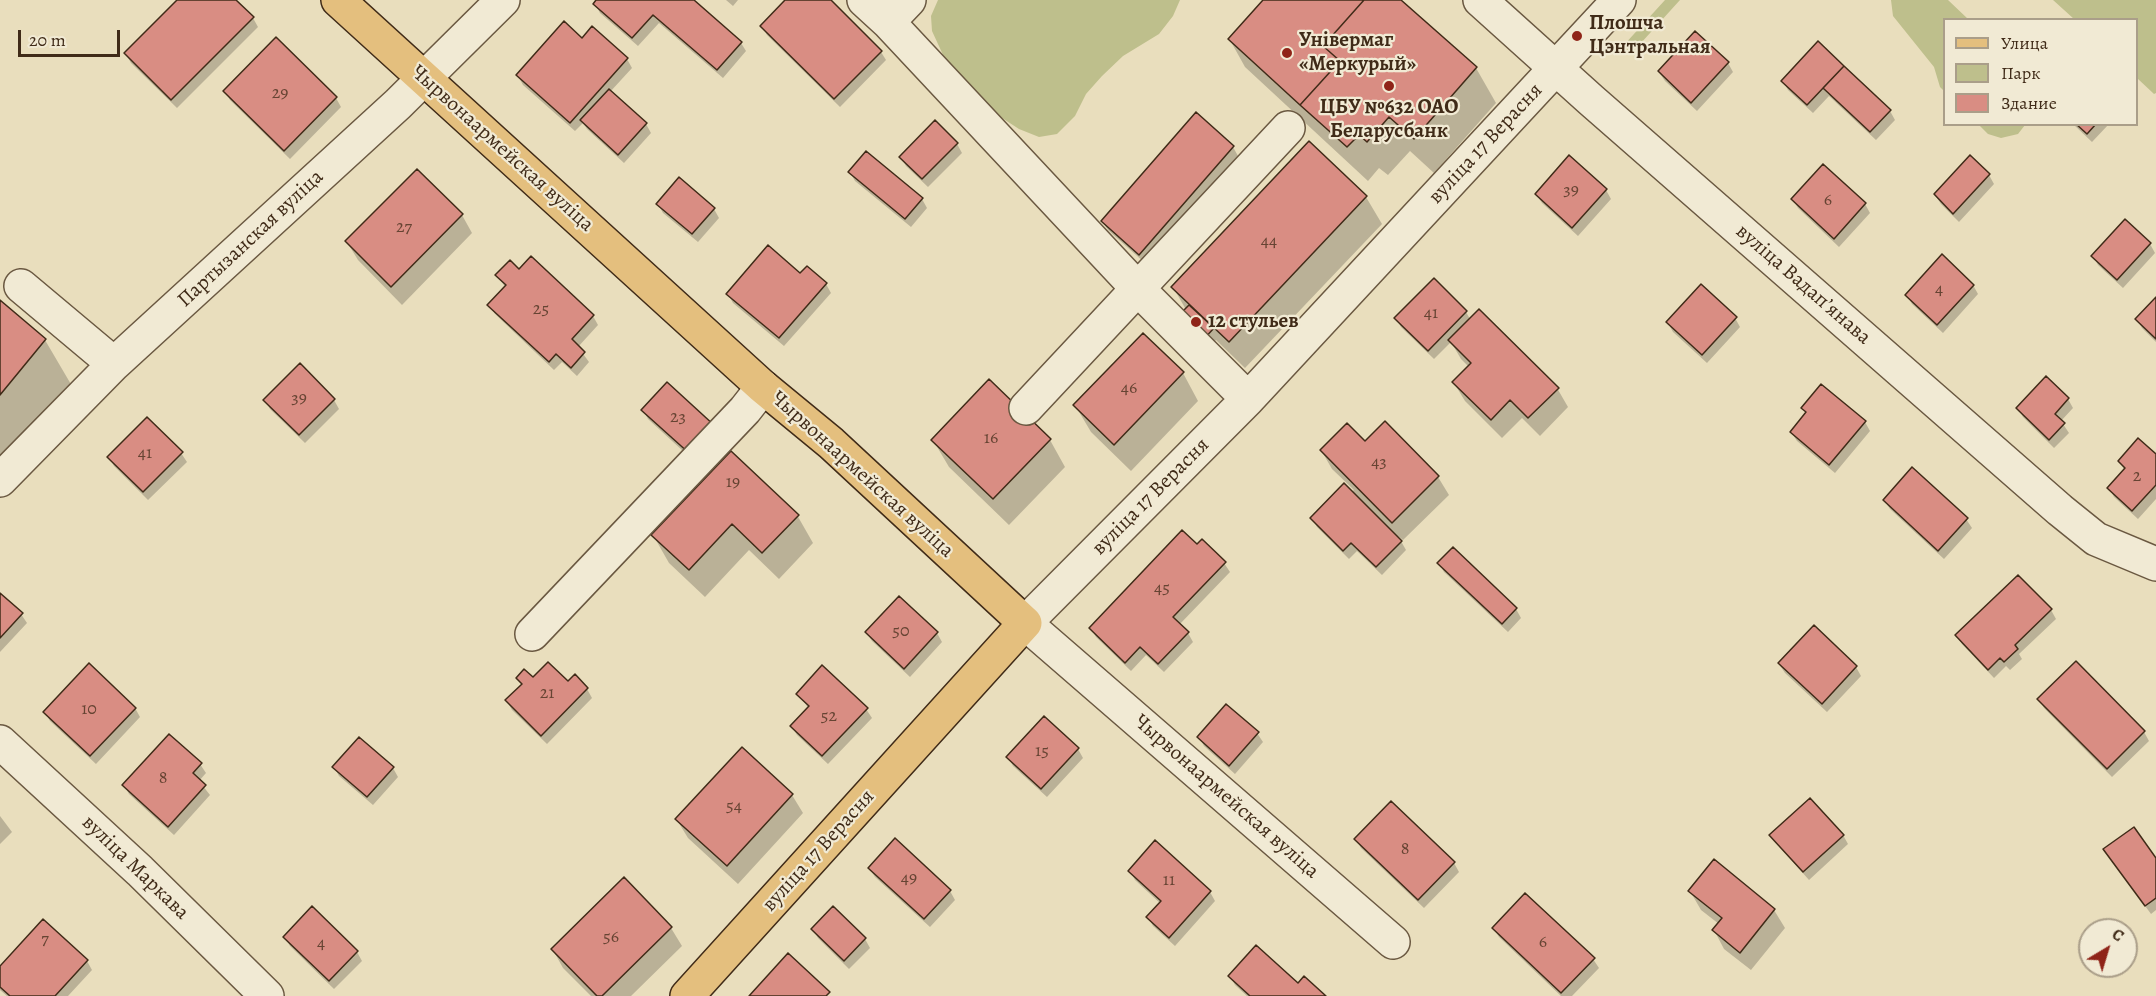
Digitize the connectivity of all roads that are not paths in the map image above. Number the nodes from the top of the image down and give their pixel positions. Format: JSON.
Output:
{"nodes":[{"id":1,"x":338,"y":0,"type":"edge"},
{"id":2,"x":503,"y":0,"type":"edge"},
{"id":3,"x":864,"y":0,"type":"edge"},
{"id":4,"x":1480,"y":0,"type":"edge"},
{"id":5,"x":1619,"y":0,"type":"edge"},
{"id":6,"x":899,"y":11,"type":"edge"},
{"id":7,"x":1557,"y":69,"type":"junction"},
{"id":8,"x":425,"y":78,"type":"junction"},
{"id":9,"x":1288,"y":128,"type":"dead end"},
{"id":10,"x":21,"y":286,"type":"dead end"},
{"id":11,"x":1138,"y":289,"type":"junction"},
{"id":12,"x":114,"y":364,"type":"junction"},
{"id":13,"x":763,"y":387,"type":"junction"},
{"id":14,"x":1248,"y":399,"type":"junction"},
{"id":15,"x":1026,"y":408,"type":"dead end"},
{"id":16,"x":0,"y":480,"type":"edge"},
{"id":17,"x":2149,"y":553,"type":"edge"},
{"id":18,"x":1025,"y":623,"type":"junction"},
{"id":19,"x":532,"y":634,"type":"dead end"},
{"id":20,"x":0,"y":742,"type":"edge"},
{"id":21,"x":1394,"y":942,"type":"dead end"},
{"id":22,"x":267,"y":996,"type":"edge"},
{"id":23,"x":687,"y":996,"type":"edge"}],
"edges":[{"from":1,"to":8,"type":"main road","name":"Чырвонаармейская вуліца"},
{"from":2,"to":8,"type":"street","name":"Партызанская вуліца"},
{"from":3,"to":6,"type":"street"},
{"from":4,"to":7,"type":"street","name":"вуліца Вадапʼянава"},
{"from":5,"to":7,"type":"street","name":"вуліца 17 Верасня"},
{"from":6,"to":11,"type":"street"},
{"from":7,"to":14,"type":"street","name":"вуліца 17 Верасня"},
{"from":7,"to":17,"type":"street","name":"вуліца Вадапʼянава"},
{"from":8,"to":12,"type":"street","name":"Партызанская вуліца"},
{"from":8,"to":13,"type":"main road","name":"Чырвонаармейская вуліца"},
{"from":9,"to":11,"type":"street"},
{"from":10,"to":12,"type":"street"},
{"from":11,"to":14,"type":"street"},
{"from":11,"to":15,"type":"street"},
{"from":12,"to":16,"type":"street","name":"Партызанская вуліца"},
{"from":13,"to":18,"type":"main road","name":"Чырвонаармейская вуліца"},
{"from":13,"to":19,"type":"street"},
{"from":14,"to":18,"type":"street","name":"вуліца 17 Верасня"},
{"from":18,"to":21,"type":"street","name":"Чырвонаармейская вуліца"},
{"from":18,"to":23,"type":"main road","name":"вуліца 17 Верасня"},
{"from":20,"to":22,"type":"street","name":"вуліца Маркава"}]}
